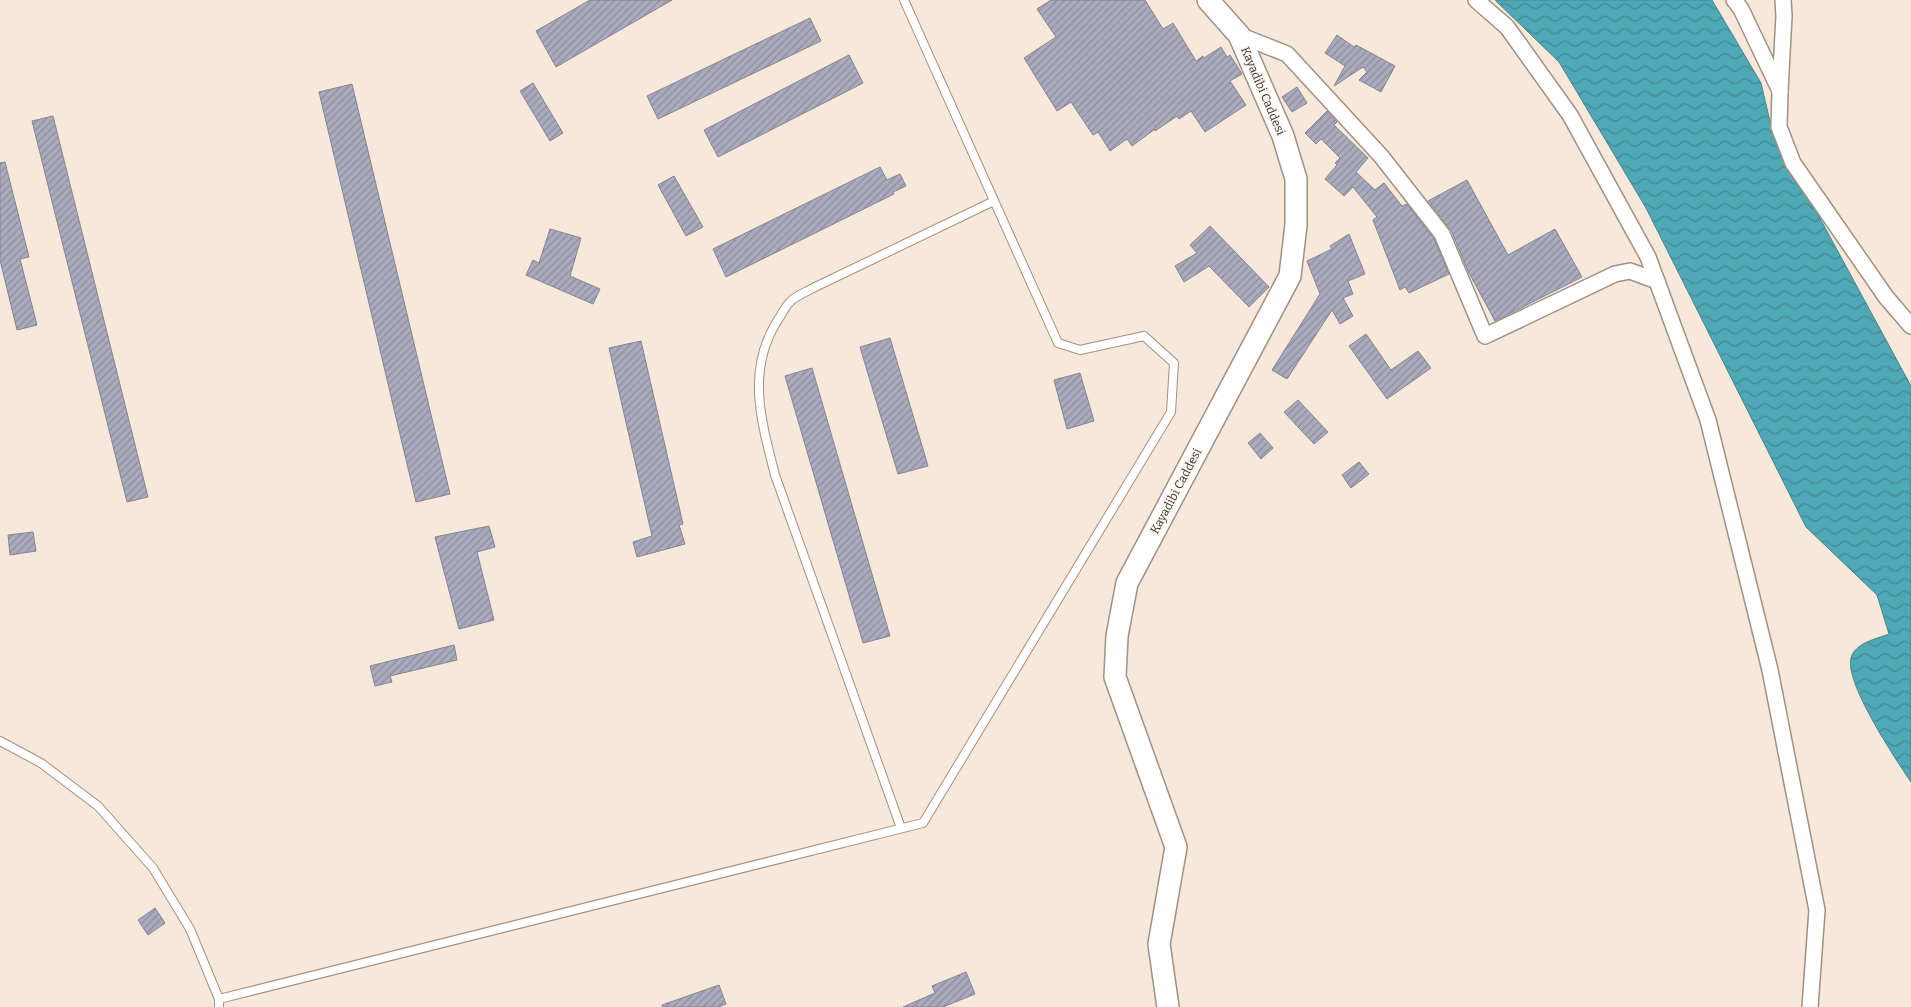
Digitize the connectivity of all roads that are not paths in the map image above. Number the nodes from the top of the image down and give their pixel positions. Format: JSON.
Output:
{"nodes":[{"id":1,"x":904,"y":0,"type":"edge"},
{"id":2,"x":1208,"y":0,"type":"edge"},
{"id":3,"x":1476,"y":0,"type":"edge"},
{"id":4,"x":1734,"y":0,"type":"edge"},
{"id":5,"x":1783,"y":0,"type":"edge"},
{"id":6,"x":1239,"y":35,"type":"junction"},
{"id":7,"x":1780,"y":91,"type":"junction"},
{"id":8,"x":994,"y":201,"type":"junction"},
{"id":9,"x":1657,"y":281,"type":"junction"},
{"id":10,"x":1911,"y":326,"type":"edge"},
{"id":11,"x":0,"y":741,"type":"edge"},
{"id":12,"x":901,"y":828,"type":"junction"},
{"id":13,"x":219,"y":1003,"type":"edge"},
{"id":14,"x":1168,"y":1007,"type":"edge"},
{"id":15,"x":1810,"y":1007,"type":"edge"}],
"edges":[{"from":1,"to":8,"type":"lane"},
{"from":2,"to":6,"type":"street","name":"Kayadibi Caddesi"},
{"from":3,"to":9,"type":"street"},
{"from":4,"to":7,"type":"street"},
{"from":5,"to":7,"type":"street"},
{"from":6,"to":9,"type":"street"},
{"from":6,"to":14,"type":"street","name":"Kayadibi Caddesi"},
{"from":7,"to":10,"type":"street"},
{"from":8,"to":12,"type":"lane"},
{"from":8,"to":12,"type":"lane"},
{"from":9,"to":15,"type":"street"},
{"from":11,"to":13,"type":"lane"},
{"from":12,"to":13,"type":"lane"}]}
